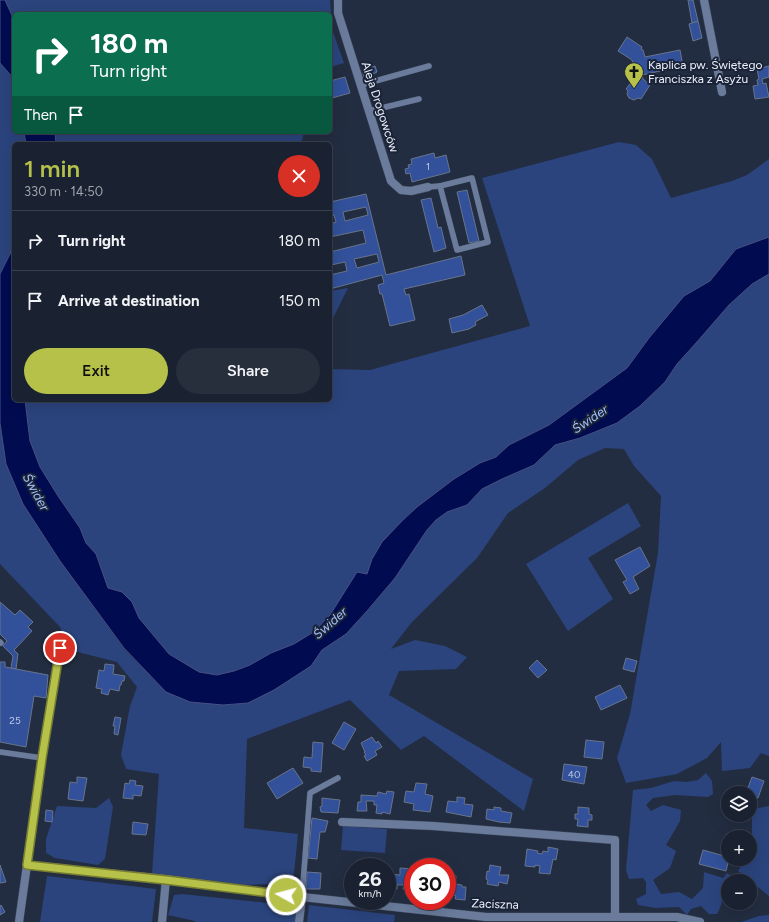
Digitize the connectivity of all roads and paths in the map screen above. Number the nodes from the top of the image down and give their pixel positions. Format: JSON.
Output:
{"nodes":[{"id":1,"x":338,"y":0,"type":"edge"},
{"id":2,"x":704,"y":0,"type":"edge"},
{"id":3,"x":429,"y":66,"type":"dead end"},
{"id":4,"x":361,"y":85,"type":"junction"},
{"id":5,"x":722,"y":92,"type":"dead end"},
{"id":6,"x":419,"y":99,"type":"dead end"},
{"id":7,"x":369,"y":111,"type":"junction"},
{"id":8,"x":440,"y":186,"type":"junction"},
{"id":9,"x":428,"y":187,"type":"joint"},
{"id":10,"x":60,"y":648,"type":"dead end"},
{"id":11,"x":0,"y":752,"type":"edge"},
{"id":12,"x":42,"y":758,"type":"junction"},
{"id":13,"x":338,"y":778,"type":"dead end"},
{"id":14,"x":342,"y":822,"type":"dead end"},
{"id":15,"x":27,"y":865,"type":"junction"},
{"id":16,"x":166,"y":880,"type":"junction"},
{"id":17,"x":302,"y":896,"type":"junction"},
{"id":18,"x":615,"y":916,"type":"junction"},
{"id":19,"x":486,"y":920,"type":"edge"},
{"id":20,"x":19,"y":922,"type":"edge"},
{"id":21,"x":162,"y":922,"type":"edge"},
{"id":22,"x":299,"y":922,"type":"edge"},
{"id":23,"x":700,"y":922,"type":"edge"}],
"edges":[{"from":1,"to":4,"type":"street","name":"Aleja Drogowców"},
{"from":2,"to":5,"type":"street"},
{"from":3,"to":4,"type":"lane"},
{"from":4,"to":7,"type":"street","name":"Aleja Drogowców"},
{"from":6,"to":7,"type":"lane"},
{"from":7,"to":9,"type":"street","name":"Aleja Drogowców"},
{"from":8,"to":8,"type":"lane"},
{"from":8,"to":9,"type":"lane"},
{"from":10,"to":12,"type":"lane"},
{"from":11,"to":12,"type":"lane"},
{"from":12,"to":15,"type":"lane"},
{"from":13,"to":17,"type":"lane"},
{"from":14,"to":18,"type":"street"},
{"from":15,"to":16,"type":"street","name":"Zaciszna"},
{"from":15,"to":20,"type":"street"},
{"from":16,"to":17,"type":"street","name":"Zaciszna"},
{"from":16,"to":21,"type":"street"},
{"from":17,"to":19,"type":"street","name":"Zaciszna"},
{"from":17,"to":22,"type":"street"},
{"from":18,"to":19,"type":"street","name":"Zaciszna"},
{"from":18,"to":23,"type":"street","name":"Zaciszna"}]}
